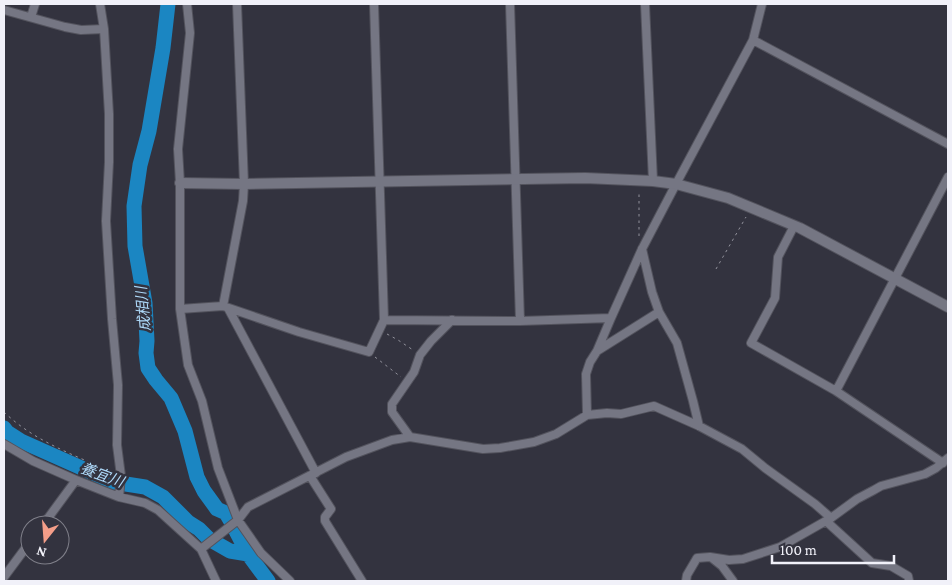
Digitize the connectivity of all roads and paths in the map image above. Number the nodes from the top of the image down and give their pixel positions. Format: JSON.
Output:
{"nodes":[{"id":1,"x":35,"y":4,"type":"edge"},
{"id":2,"x":100,"y":4,"type":"edge"},
{"id":3,"x":187,"y":4,"type":"edge"},
{"id":4,"x":237,"y":4,"type":"edge"},
{"id":5,"x":374,"y":4,"type":"edge"},
{"id":6,"x":510,"y":4,"type":"edge"},
{"id":7,"x":645,"y":4,"type":"edge"},
{"id":8,"x":762,"y":4,"type":"edge"},
{"id":9,"x":4,"y":10,"type":"edge"},
{"id":10,"x":30,"y":17,"type":"junction"},
{"id":11,"x":104,"y":30,"type":"junction"},
{"id":12,"x":753,"y":40,"type":"junction"},
{"id":13,"x":948,"y":144,"type":"edge"},
{"id":14,"x":948,"y":177,"type":"edge"},
{"id":15,"x":516,"y":179,"type":"junction"},
{"id":16,"x":653,"y":181,"type":"junction"},
{"id":17,"x":380,"y":182,"type":"junction"},
{"id":18,"x":180,"y":183,"type":"junction"},
{"id":19,"x":244,"y":184,"type":"junction"},
{"id":20,"x":676,"y":184,"type":"junction"},
{"id":21,"x":640,"y":191,"type":"dead end"},
{"id":22,"x":750,"y":207,"type":"junction"},
{"id":23,"x":794,"y":226,"type":"junction"},
{"id":24,"x":642,"y":249,"type":"junction"},
{"id":25,"x":716,"y":269,"type":"dead end"},
{"id":26,"x":894,"y":279,"type":"junction"},
{"id":27,"x":225,"y":307,"type":"junction"},
{"id":28,"x":948,"y":307,"type":"edge"},
{"id":29,"x":180,"y":309,"type":"junction"},
{"id":30,"x":659,"y":312,"type":"junction"},
{"id":31,"x":611,"y":318,"type":"junction"},
{"id":32,"x":384,"y":320,"type":"junction"},
{"id":33,"x":452,"y":320,"type":"junction"},
{"id":34,"x":520,"y":321,"type":"junction"},
{"id":35,"x":379,"y":330,"type":"junction"},
{"id":36,"x":597,"y":351,"type":"junction"},
{"id":37,"x":369,"y":352,"type":"junction"},
{"id":38,"x":420,"y":355,"type":"junction"},
{"id":39,"x":407,"y":382,"type":"junction"},
{"id":40,"x":836,"y":391,"type":"junction"},
{"id":41,"x":4,"y":412,"type":"edge"},
{"id":42,"x":587,"y":414,"type":"junction"},
{"id":43,"x":698,"y":426,"type":"junction"},
{"id":44,"x":410,"y":437,"type":"junction"},
{"id":45,"x":4,"y":444,"type":"edge"},
{"id":46,"x":945,"y":460,"type":"edge"},
{"id":47,"x":313,"y":475,"type":"junction"},
{"id":48,"x":121,"y":476,"type":"junction"},
{"id":49,"x":76,"y":480,"type":"junction"},
{"id":50,"x":119,"y":498,"type":"junction"},
{"id":51,"x":50,"y":515,"type":"edge"},
{"id":52,"x":238,"y":520,"type":"junction"},
{"id":53,"x":828,"y":520,"type":"junction"},
{"id":54,"x":201,"y":549,"type":"junction"},
{"id":55,"x":20,"y":555,"type":"edge"},
{"id":56,"x":710,"y":557,"type":"junction"},
{"id":57,"x":4,"y":577,"type":"edge"},
{"id":58,"x":216,"y":581,"type":"edge"},
{"id":59,"x":290,"y":581,"type":"edge"},
{"id":60,"x":362,"y":581,"type":"edge"},
{"id":61,"x":686,"y":581,"type":"edge"},
{"id":62,"x":734,"y":581,"type":"edge"},
{"id":63,"x":909,"y":581,"type":"edge"}],
"edges":[{"from":1,"to":10,"type":"street"},
{"from":2,"to":11,"type":"street"},
{"from":3,"to":18,"type":"street"},
{"from":4,"to":19,"type":"street"},
{"from":5,"to":17,"type":"street"},
{"from":6,"to":15,"type":"street"},
{"from":7,"to":16,"type":"street"},
{"from":8,"to":12,"type":"street"},
{"from":9,"to":10,"type":"street"},
{"from":10,"to":11,"type":"street"},
{"from":11,"to":48,"type":"street"},
{"from":12,"to":13,"type":"street"},
{"from":12,"to":20,"type":"street"},
{"from":14,"to":26,"type":"street"},
{"from":15,"to":16,"type":"street"},
{"from":15,"to":17,"type":"street"},
{"from":15,"to":34,"type":"street"},
{"from":16,"to":20,"type":"street"},
{"from":17,"to":19,"type":"street"},
{"from":17,"to":32,"type":"street"},
{"from":18,"to":19,"type":"street"},
{"from":18,"to":29,"type":"street"},
{"from":19,"to":27,"type":"street"},
{"from":20,"to":22,"type":"street"},
{"from":20,"to":24,"type":"street"},
{"from":21,"to":24,"type":"path"},
{"from":22,"to":23,"type":"street"},
{"from":22,"to":25,"type":"path"},
{"from":23,"to":26,"type":"street"},
{"from":23,"to":40,"type":"street"},
{"from":24,"to":30,"type":"street"},
{"from":24,"to":31,"type":"street"},
{"from":26,"to":28,"type":"street"},
{"from":26,"to":40,"type":"street"},
{"from":27,"to":29,"type":"street"},
{"from":27,"to":37,"type":"street"},
{"from":27,"to":47,"type":"street"},
{"from":29,"to":52,"type":"street"},
{"from":30,"to":36,"type":"street"},
{"from":30,"to":43,"type":"street"},
{"from":31,"to":34,"type":"street"},
{"from":31,"to":36,"type":"street"},
{"from":32,"to":33,"type":"street"},
{"from":32,"to":35,"type":"street"},
{"from":33,"to":34,"type":"street"},
{"from":33,"to":38,"type":"street"},
{"from":35,"to":37,"type":"street"},
{"from":35,"to":38,"type":"path"},
{"from":36,"to":42,"type":"street"},
{"from":37,"to":39,"type":"path"},
{"from":38,"to":39,"type":"street"},
{"from":39,"to":44,"type":"street"},
{"from":40,"to":46,"type":"street"},
{"from":41,"to":48,"type":"path"},
{"from":42,"to":43,"type":"street"},
{"from":42,"to":44,"type":"street"},
{"from":43,"to":53,"type":"street"},
{"from":44,"to":47,"type":"street"},
{"from":45,"to":49,"type":"street"},
{"from":46,"to":53,"type":"street"},
{"from":47,"to":52,"type":"street"},
{"from":47,"to":60,"type":"street"},
{"from":48,"to":50,"type":"street"},
{"from":49,"to":50,"type":"street"},
{"from":49,"to":51,"type":"street"},
{"from":50,"to":54,"type":"street"},
{"from":52,"to":54,"type":"street"},
{"from":52,"to":59,"type":"street"},
{"from":53,"to":56,"type":"street"},
{"from":53,"to":63,"type":"street"},
{"from":54,"to":58,"type":"street"},
{"from":55,"to":57,"type":"street"},
{"from":56,"to":61,"type":"street"},
{"from":56,"to":62,"type":"street"}]}
